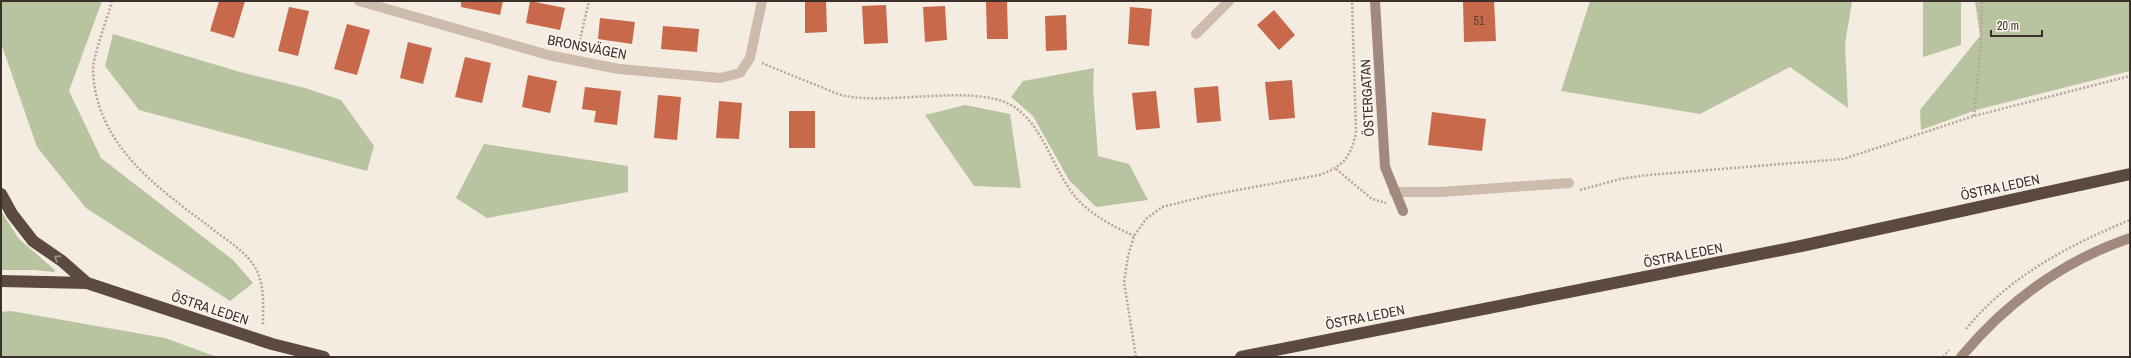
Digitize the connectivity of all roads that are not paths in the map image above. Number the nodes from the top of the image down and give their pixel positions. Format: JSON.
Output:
{"nodes":[{"id":1,"x":359,"y":1,"type":"edge"},
{"id":2,"x":762,"y":1,"type":"edge"},
{"id":3,"x":1229,"y":1,"type":"edge"},
{"id":4,"x":1375,"y":1,"type":"edge"},
{"id":5,"x":1196,"y":34,"type":"dead end"},
{"id":6,"x":2130,"y":174,"type":"edge"},
{"id":7,"x":1569,"y":183,"type":"dead end"},
{"id":8,"x":1394,"y":192,"type":"junction"},
{"id":9,"x":1,"y":194,"type":"edge"},
{"id":10,"x":1401,"y":208,"type":"road end"},
{"id":11,"x":2130,"y":238,"type":"edge"},
{"id":12,"x":1,"y":281,"type":"edge"},
{"id":13,"x":87,"y":283,"type":"junction"},
{"id":14,"x":324,"y":357,"type":"edge"},
{"id":15,"x":1241,"y":357,"type":"edge"},
{"id":16,"x":1960,"y":357,"type":"edge"}],
"edges":[{"from":1,"to":2,"type":"street","name":"BRONSVÄGEN"},
{"from":3,"to":5,"type":"street"},
{"from":4,"to":8,"type":"street","name":"ÖSTERGATAN"},
{"from":6,"to":15,"type":"highway","name":"ÖSTRA LEDEN"},
{"from":7,"to":8,"type":"street"},
{"from":8,"to":10,"type":"street","name":"ÖSTERGATAN"},
{"from":13,"to":9,"type":"highway","name":"ÖSTRA LEDEN","one_way":true},
{"from":11,"to":16,"type":"street"},
{"from":12,"to":13,"type":"highway","name":"ÖSTRA LEDEN"},
{"from":13,"to":14,"type":"highway","name":"ÖSTRA LEDEN"}]}
